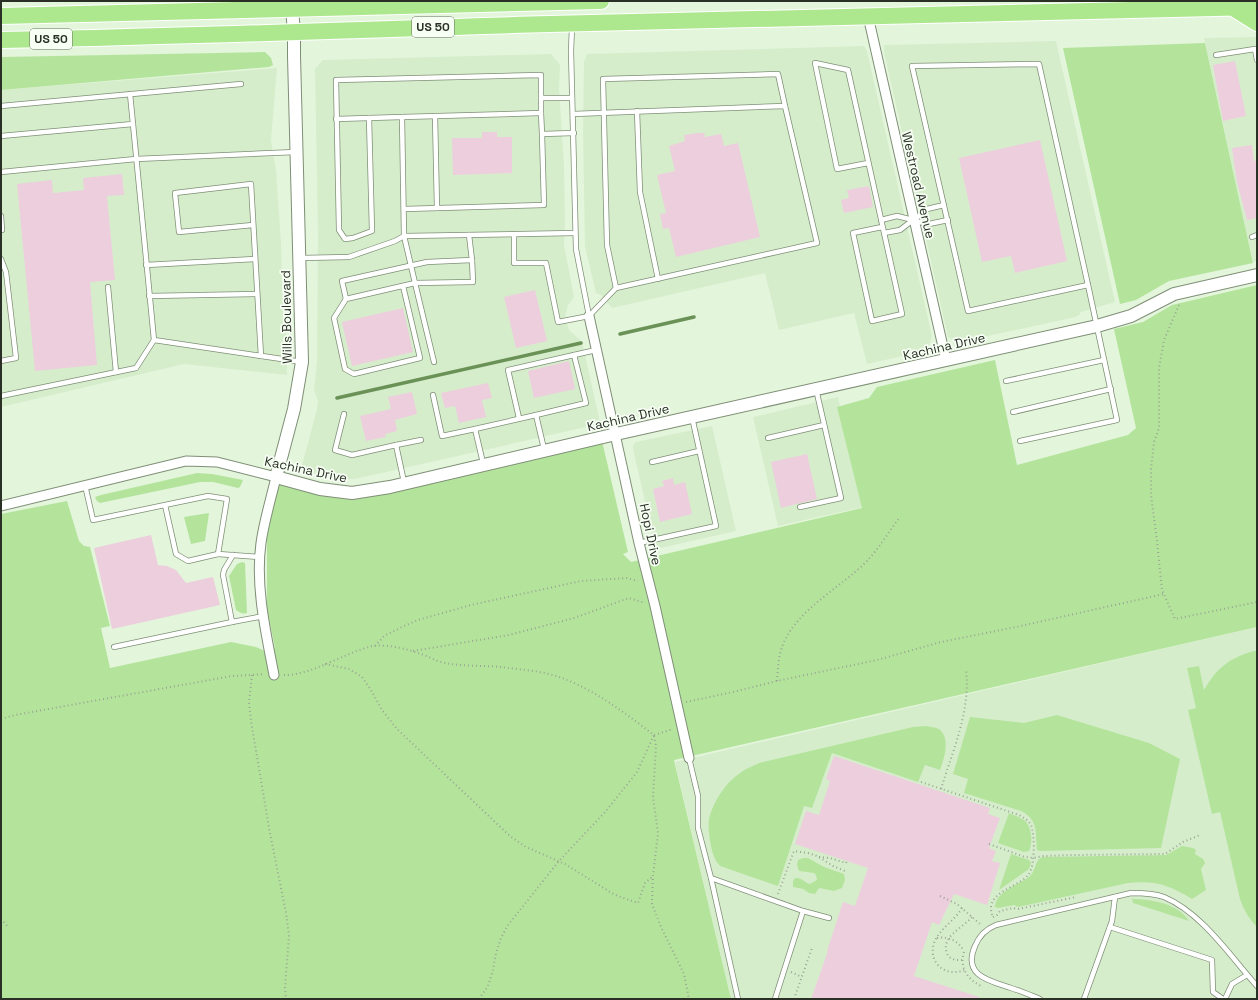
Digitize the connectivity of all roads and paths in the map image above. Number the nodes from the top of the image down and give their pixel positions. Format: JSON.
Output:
{"nodes":[{"id":1,"x":601,"y":1,"type":"edge"},
{"id":2,"x":292,"y":5,"type":"edge"},
{"id":3,"x":1257,"y":7,"type":"edge"},
{"id":4,"x":1233,"y":8,"type":"junction"},
{"id":5,"x":1,"y":16,"type":"edge"},
{"id":6,"x":868,"y":16,"type":"junction"},
{"id":7,"x":1257,"y":23,"type":"edge"},
{"id":8,"x":572,"y":24,"type":"junction"},
{"id":9,"x":294,"y":32,"type":"junction"},
{"id":10,"x":1,"y":40,"type":"edge"},
{"id":11,"x":1216,"y":55,"type":"dead end"},
{"id":12,"x":1257,"y":60,"type":"edge"},
{"id":13,"x":241,"y":84,"type":"dead end"},
{"id":14,"x":130,"y":94,"type":"junction"},
{"id":15,"x":541,"y":98,"type":"junction"},
{"id":16,"x":572,"y":98,"type":"junction"},
{"id":17,"x":1,"y":106,"type":"edge"},
{"id":18,"x":785,"y":106,"type":"junction"},
{"id":19,"x":637,"y":111,"type":"junction"},
{"id":20,"x":541,"y":112,"type":"junction"},
{"id":21,"x":604,"y":112,"type":"junction"},
{"id":22,"x":573,"y":114,"type":"junction"},
{"id":23,"x":435,"y":116,"type":"junction"},
{"id":24,"x":402,"y":117,"type":"junction"},
{"id":25,"x":369,"y":118,"type":"junction"},
{"id":26,"x":336,"y":119,"type":"junction"},
{"id":27,"x":133,"y":124,"type":"junction"},
{"id":28,"x":574,"y":133,"type":"junction"},
{"id":29,"x":542,"y":134,"type":"junction"},
{"id":30,"x":1,"y":136,"type":"edge"},
{"id":31,"x":296,"y":152,"type":"junction"},
{"id":32,"x":136,"y":159,"type":"junction"},
{"id":33,"x":868,"y":163,"type":"junction"},
{"id":34,"x":1,"y":172,"type":"edge"},
{"id":35,"x":944,"y":205,"type":"junction"},
{"id":36,"x":437,"y":208,"type":"junction"},
{"id":37,"x":404,"y":209,"type":"junction"},
{"id":38,"x":1,"y":216,"type":"edge"},
{"id":39,"x":881,"y":220,"type":"junction"},
{"id":40,"x":913,"y":220,"type":"junction"},
{"id":41,"x":948,"y":220,"type":"junction"},
{"id":42,"x":253,"y":225,"type":"junction"},
{"id":43,"x":882,"y":227,"type":"junction"},
{"id":44,"x":1,"y":230,"type":"edge"},
{"id":45,"x":575,"y":233,"type":"junction"},
{"id":46,"x":514,"y":234,"type":"junction"},
{"id":47,"x":884,"y":234,"type":"junction"},
{"id":48,"x":469,"y":235,"type":"junction"},
{"id":49,"x":404,"y":236,"type":"junction"},
{"id":50,"x":299,"y":258,"type":"junction"},
{"id":51,"x":256,"y":259,"type":"junction"},
{"id":52,"x":472,"y":260,"type":"junction"},
{"id":53,"x":1,"y":261,"type":"edge"},
{"id":54,"x":146,"y":265,"type":"junction"},
{"id":55,"x":411,"y":265,"type":"junction"},
{"id":56,"x":1257,"y":275,"type":"edge"},
{"id":57,"x":658,"y":279,"type":"junction"},
{"id":58,"x":415,"y":283,"type":"junction"},
{"id":59,"x":1088,"y":285,"type":"junction"},
{"id":60,"x":403,"y":286,"type":"junction"},
{"id":61,"x":108,"y":287,"type":"dead end"},
{"id":62,"x":616,"y":288,"type":"junction"},
{"id":63,"x":1185,"y":291,"type":"junction"},
{"id":64,"x":257,"y":294,"type":"junction"},
{"id":65,"x":149,"y":296,"type":"junction"},
{"id":66,"x":346,"y":299,"type":"junction"},
{"id":67,"x":589,"y":316,"type":"junction"},
{"id":68,"x":1097,"y":326,"type":"junction"},
{"id":69,"x":154,"y":340,"type":"junction"},
{"id":70,"x":597,"y":350,"type":"junction"},
{"id":71,"x":574,"y":355,"type":"junction"},
{"id":72,"x":261,"y":356,"type":"junction"},
{"id":73,"x":946,"y":360,"type":"junction"},
{"id":74,"x":1104,"y":360,"type":"junction"},
{"id":75,"x":1,"y":361,"type":"edge"},
{"id":76,"x":302,"y":362,"type":"junction"},
{"id":77,"x":434,"y":362,"type":"dead end"},
{"id":78,"x":116,"y":372,"type":"junction"},
{"id":79,"x":1006,"y":381,"type":"dead end"},
{"id":80,"x":816,"y":389,"type":"junction"},
{"id":81,"x":1111,"y":389,"type":"junction"},
{"id":82,"x":433,"y":395,"type":"dead end"},
{"id":83,"x":1,"y":396,"type":"edge"},
{"id":84,"x":1013,"y":412,"type":"dead end"},
{"id":85,"x":344,"y":414,"type":"dead end"},
{"id":86,"x":536,"y":415,"type":"junction"},
{"id":87,"x":692,"y":417,"type":"junction"},
{"id":88,"x":519,"y":418,"type":"junction"},
{"id":89,"x":824,"y":425,"type":"junction"},
{"id":90,"x":475,"y":428,"type":"junction"},
{"id":91,"x":616,"y":434,"type":"junction"},
{"id":92,"x":768,"y":438,"type":"dead end"},
{"id":93,"x":421,"y":440,"type":"dead end"},
{"id":94,"x":1020,"y":441,"type":"dead end"},
{"id":95,"x":396,"y":445,"type":"junction"},
{"id":96,"x":545,"y":451,"type":"junction"},
{"id":97,"x":699,"y":451,"type":"junction"},
{"id":98,"x":652,"y":462,"type":"dead end"},
{"id":99,"x":484,"y":465,"type":"junction"},
{"id":100,"x":276,"y":477,"type":"junction"},
{"id":101,"x":404,"y":484,"type":"junction"},
{"id":102,"x":86,"y":485,"type":"junction"},
{"id":103,"x":165,"y":505,"type":"junction"},
{"id":104,"x":1,"y":506,"type":"edge"},
{"id":105,"x":800,"y":507,"type":"dead end"},
{"id":106,"x":899,"y":518,"type":"dead end"},
{"id":107,"x":639,"y":543,"type":"junction"},
{"id":108,"x":218,"y":554,"type":"junction"},
{"id":109,"x":233,"y":555,"type":"junction"},
{"id":110,"x":260,"y":557,"type":"junction"},
{"id":111,"x":649,"y":584,"type":"junction"},
{"id":112,"x":1164,"y":594,"type":"junction"},
{"id":113,"x":1257,"y":602,"type":"edge"},
{"id":114,"x":655,"y":606,"type":"junction"},
{"id":115,"x":264,"y":616,"type":"junction"},
{"id":116,"x":232,"y":622,"type":"junction"},
{"id":117,"x":375,"y":646,"type":"junction"},
{"id":118,"x":114,"y":647,"type":"dead end"},
{"id":119,"x":412,"y":651,"type":"junction"},
{"id":120,"x":324,"y":664,"type":"junction"},
{"id":121,"x":966,"y":669,"type":"dead end"},
{"id":122,"x":252,"y":675,"type":"junction"},
{"id":123,"x":274,"y":675,"type":"junction"},
{"id":124,"x":777,"y":681,"type":"junction"},
{"id":125,"x":677,"y":704,"type":"junction"},
{"id":126,"x":1,"y":719,"type":"edge"},
{"id":127,"x":682,"y":726,"type":"junction"},
{"id":128,"x":654,"y":735,"type":"junction"},
{"id":129,"x":689,"y":758,"type":"joint"},
{"id":130,"x":921,"y":782,"type":"dead end"},
{"id":131,"x":941,"y":788,"type":"junction"},
{"id":132,"x":1200,"y":835,"type":"dead end"},
{"id":133,"x":989,"y":844,"type":"dead end"},
{"id":134,"x":818,"y":856,"type":"junction"},
{"id":135,"x":1034,"y":858,"type":"junction"},
{"id":136,"x":559,"y":861,"type":"junction"},
{"id":137,"x":847,"y":861,"type":"dead end"},
{"id":138,"x":845,"y":871,"type":"dead end"},
{"id":139,"x":653,"y":876,"type":"junction"},
{"id":140,"x":712,"y":878,"type":"junction"},
{"id":141,"x":940,"y":896,"type":"dead end"},
{"id":142,"x":1076,"y":897,"type":"dead end"},
{"id":143,"x":1115,"y":897,"type":"junction"},
{"id":144,"x":775,"y":901,"type":"junction"},
{"id":145,"x":962,"y":908,"type":"junction"},
{"id":146,"x":803,"y":911,"type":"junction"},
{"id":147,"x":972,"y":917,"type":"junction"},
{"id":148,"x":993,"y":917,"type":"junction"},
{"id":149,"x":829,"y":918,"type":"dead end"},
{"id":150,"x":990,"y":918,"type":"dead end"},
{"id":151,"x":1,"y":919,"type":"edge"},
{"id":152,"x":985,"y":921,"type":"dead end"},
{"id":153,"x":980,"y":924,"type":"junction"},
{"id":154,"x":8,"y":926,"type":"dead end"},
{"id":155,"x":1110,"y":927,"type":"junction"},
{"id":156,"x":976,"y":928,"type":"dead end"},
{"id":157,"x":937,"y":938,"type":"junction"},
{"id":158,"x":948,"y":938,"type":"junction"},
{"id":159,"x":967,"y":944,"type":"dead end"},
{"id":160,"x":812,"y":948,"type":"dead end"},
{"id":161,"x":964,"y":951,"type":"junction"},
{"id":162,"x":962,"y":960,"type":"junction"},
{"id":163,"x":785,"y":970,"type":"junction"},
{"id":164,"x":965,"y":970,"type":"junction"},
{"id":165,"x":1247,"y":975,"type":"junction"},
{"id":166,"x":802,"y":977,"type":"junction"},
{"id":167,"x":1257,"y":986,"type":"edge"},
{"id":168,"x":982,"y":987,"type":"dead end"},
{"id":169,"x":286,"y":999,"type":"edge"},
{"id":170,"x":479,"y":999,"type":"edge"},
{"id":171,"x":688,"y":999,"type":"edge"},
{"id":172,"x":738,"y":999,"type":"edge"},
{"id":173,"x":775,"y":999,"type":"edge"},
{"id":174,"x":794,"y":999,"type":"edge"},
{"id":175,"x":1040,"y":999,"type":"edge"},
{"id":176,"x":1084,"y":999,"type":"edge"},
{"id":177,"x":1224,"y":999,"type":"edge"}],
"edges":[{"from":1,"to":2,"type":"highway","number":"US 50"},
{"from":2,"to":5,"type":"highway","number":"US 50"},
{"from":2,"to":9,"type":"street","name":"Wills Boulevard"},
{"from":3,"to":4,"type":"highway","number":"US 50"},
{"from":4,"to":6,"type":"highway","number":"US 50"},
{"from":4,"to":7,"type":"highway"},
{"from":6,"to":8,"type":"highway","number":"US 50"},
{"from":6,"to":40,"type":"street","name":"Westroad Avenue"},
{"from":8,"to":9,"type":"highway","number":"US 50"},
{"from":8,"to":16,"type":"lane"},
{"from":9,"to":10,"type":"highway","number":"US 50"},
{"from":9,"to":31,"type":"street","name":"Wills Boulevard"},
{"from":11,"to":12,"type":"lane"},
{"from":13,"to":14,"type":"lane"},
{"from":14,"to":17,"type":"lane"},
{"from":14,"to":27,"type":"lane"},
{"from":15,"to":16,"type":"lane"},
{"from":15,"to":20,"type":"lane"},
{"from":15,"to":26,"type":"lane"},
{"from":16,"to":22,"type":"lane"},
{"from":18,"to":19,"type":"lane"},
{"from":18,"to":21,"type":"lane"},
{"from":18,"to":57,"type":"lane"},
{"from":19,"to":21,"type":"lane"},
{"from":19,"to":57,"type":"lane"},
{"from":20,"to":23,"type":"lane"},
{"from":20,"to":29,"type":"lane"},
{"from":21,"to":22,"type":"lane"},
{"from":21,"to":62,"type":"lane"},
{"from":22,"to":28,"type":"lane"},
{"from":23,"to":24,"type":"lane"},
{"from":23,"to":36,"type":"lane"},
{"from":24,"to":25,"type":"lane"},
{"from":24,"to":37,"type":"lane"},
{"from":25,"to":26,"type":"lane"},
{"from":25,"to":26,"type":"lane"},
{"from":27,"to":30,"type":"lane"},
{"from":27,"to":32,"type":"lane"},
{"from":28,"to":29,"type":"lane"},
{"from":28,"to":45,"type":"lane"},
{"from":29,"to":36,"type":"lane"},
{"from":31,"to":32,"type":"lane"},
{"from":31,"to":50,"type":"street","name":"Wills Boulevard"},
{"from":32,"to":34,"type":"lane"},
{"from":32,"to":54,"type":"lane"},
{"from":33,"to":33,"type":"lane"},
{"from":33,"to":39,"type":"lane"},
{"from":35,"to":40,"type":"lane"},
{"from":35,"to":41,"type":"lane"},
{"from":35,"to":59,"type":"lane"},
{"from":36,"to":37,"type":"lane"},
{"from":37,"to":49,"type":"lane"},
{"from":38,"to":44,"type":"lane"},
{"from":39,"to":40,"type":"lane"},
{"from":39,"to":43,"type":"lane"},
{"from":40,"to":41,"type":"lane"},
{"from":40,"to":47,"type":"lane"},
{"from":40,"to":73,"type":"street","name":"Westroad Avenue"},
{"from":41,"to":59,"type":"lane"},
{"from":42,"to":42,"type":"lane"},
{"from":42,"to":51,"type":"lane"},
{"from":43,"to":47,"type":"lane"},
{"from":43,"to":47,"type":"lane"},
{"from":45,"to":46,"type":"lane"},
{"from":45,"to":67,"type":"lane"},
{"from":46,"to":48,"type":"lane"},
{"from":46,"to":67,"type":"lane"},
{"from":48,"to":49,"type":"lane"},
{"from":48,"to":52,"type":"lane"},
{"from":49,"to":50,"type":"lane"},
{"from":49,"to":55,"type":"lane"},
{"from":50,"to":76,"type":"street","name":"Wills Boulevard"},
{"from":51,"to":54,"type":"lane"},
{"from":51,"to":64,"type":"lane"},
{"from":52,"to":55,"type":"lane"},
{"from":52,"to":58,"type":"lane"},
{"from":53,"to":75,"type":"lane"},
{"from":54,"to":65,"type":"lane"},
{"from":55,"to":58,"type":"lane"},
{"from":55,"to":66,"type":"lane"},
{"from":56,"to":63,"type":"street","name":"Kachina Drive"},
{"from":57,"to":62,"type":"lane"},
{"from":58,"to":60,"type":"lane"},
{"from":58,"to":77,"type":"lane"},
{"from":59,"to":68,"type":"lane"},
{"from":60,"to":66,"type":"lane"},
{"from":60,"to":66,"type":"lane"},
{"from":61,"to":78,"type":"lane"},
{"from":62,"to":67,"type":"lane"},
{"from":63,"to":68,"type":"street","name":"Kachina Drive"},
{"from":63,"to":112,"type":"path"},
{"from":64,"to":65,"type":"lane"},
{"from":64,"to":72,"type":"lane"},
{"from":65,"to":69,"type":"lane"},
{"from":67,"to":70,"type":"street","name":"Hopi Drive"},
{"from":68,"to":73,"type":"street","name":"Kachina Drive"},
{"from":68,"to":74,"type":"lane"},
{"from":69,"to":72,"type":"lane"},
{"from":69,"to":78,"type":"lane"},
{"from":70,"to":71,"type":"lane"},
{"from":70,"to":91,"type":"street","name":"Hopi Drive"},
{"from":71,"to":86,"type":"lane"},
{"from":71,"to":88,"type":"lane"},
{"from":72,"to":76,"type":"lane"},
{"from":73,"to":80,"type":"street","name":"Kachina Drive"},
{"from":74,"to":79,"type":"lane"},
{"from":74,"to":81,"type":"lane"},
{"from":76,"to":100,"type":"street","name":"Wills Boulevard"},
{"from":78,"to":83,"type":"lane"},
{"from":80,"to":87,"type":"street","name":"Kachina Drive"},
{"from":80,"to":89,"type":"lane"},
{"from":81,"to":84,"type":"lane"},
{"from":81,"to":94,"type":"lane"},
{"from":82,"to":90,"type":"lane"},
{"from":85,"to":95,"type":"lane"},
{"from":86,"to":88,"type":"lane"},
{"from":86,"to":96,"type":"lane"},
{"from":87,"to":91,"type":"street","name":"Kachina Drive"},
{"from":87,"to":97,"type":"lane"},
{"from":88,"to":90,"type":"lane"},
{"from":89,"to":92,"type":"lane"},
{"from":89,"to":105,"type":"lane"},
{"from":90,"to":99,"type":"lane"},
{"from":91,"to":96,"type":"street","name":"Kachina Drive"},
{"from":91,"to":107,"type":"street","name":"Hopi Drive"},
{"from":93,"to":95,"type":"lane"},
{"from":95,"to":101,"type":"lane"},
{"from":96,"to":99,"type":"street","name":"Kachina Drive"},
{"from":97,"to":98,"type":"lane"},
{"from":97,"to":107,"type":"lane"},
{"from":99,"to":101,"type":"street","name":"Kachina Drive"},
{"from":100,"to":101,"type":"street","name":"Kachina Drive"},
{"from":100,"to":102,"type":"street","name":"Kachina Drive"},
{"from":100,"to":110,"type":"street","name":"Wills Boulevard"},
{"from":102,"to":103,"type":"lane"},
{"from":102,"to":104,"type":"street","name":"Kachina Drive"},
{"from":103,"to":108,"type":"lane"},
{"from":103,"to":108,"type":"lane"},
{"from":106,"to":124,"type":"path"},
{"from":107,"to":111,"type":"street","name":"Hopi Drive"},
{"from":108,"to":109,"type":"lane"},
{"from":109,"to":110,"type":"lane"},
{"from":109,"to":116,"type":"lane"},
{"from":110,"to":115,"type":"street","name":"Wills Boulevard"},
{"from":111,"to":114,"type":"street","name":"Hopi Drive"},
{"from":111,"to":117,"type":"path"},
{"from":112,"to":113,"type":"path"},
{"from":112,"to":124,"type":"path"},
{"from":114,"to":119,"type":"path"},
{"from":114,"to":125,"type":"street","name":"Hopi Drive"},
{"from":115,"to":116,"type":"lane"},
{"from":115,"to":123,"type":"street","name":"Wills Boulevard"},
{"from":116,"to":118,"type":"lane"},
{"from":117,"to":119,"type":"path"},
{"from":117,"to":120,"type":"path"},
{"from":119,"to":128,"type":"path"},
{"from":120,"to":123,"type":"path"},
{"from":120,"to":136,"type":"path"},
{"from":121,"to":131,"type":"path"},
{"from":122,"to":123,"type":"path"},
{"from":122,"to":126,"type":"path"},
{"from":122,"to":169,"type":"path"},
{"from":124,"to":125,"type":"path"},
{"from":125,"to":127,"type":"street","name":"Hopi Drive"},
{"from":127,"to":128,"type":"path"},
{"from":127,"to":129,"type":"street","name":"Hopi Drive"},
{"from":128,"to":136,"type":"path"},
{"from":128,"to":139,"type":"path"},
{"from":129,"to":140,"type":"lane"},
{"from":130,"to":131,"type":"path"},
{"from":131,"to":135,"type":"path"},
{"from":132,"to":135,"type":"path"},
{"from":133,"to":135,"type":"path"},
{"from":134,"to":137,"type":"path"},
{"from":134,"to":138,"type":"path"},
{"from":134,"to":144,"type":"path"},
{"from":135,"to":148,"type":"path"},
{"from":136,"to":139,"type":"path"},
{"from":136,"to":170,"type":"path"},
{"from":139,"to":171,"type":"path"},
{"from":140,"to":144,"type":"lane"},
{"from":140,"to":172,"type":"lane"},
{"from":141,"to":145,"type":"path"},
{"from":142,"to":148,"type":"path"},
{"from":143,"to":155,"type":"lane"},
{"from":143,"to":165,"type":"lane"},
{"from":143,"to":175,"type":"lane"},
{"from":144,"to":146,"type":"lane"},
{"from":145,"to":147,"type":"path"},
{"from":145,"to":157,"type":"path"},
{"from":146,"to":149,"type":"lane"},
{"from":146,"to":163,"type":"lane"},
{"from":147,"to":153,"type":"path"},
{"from":147,"to":158,"type":"path"},
{"from":148,"to":150,"type":"path"},
{"from":151,"to":154,"type":"path"},
{"from":152,"to":153,"type":"path"},
{"from":153,"to":156,"type":"path"},
{"from":155,"to":176,"type":"lane"},
{"from":155,"to":177,"type":"lane"},
{"from":157,"to":158,"type":"path"},
{"from":157,"to":164,"type":"path"},
{"from":158,"to":161,"type":"path"},
{"from":158,"to":162,"type":"path"},
{"from":159,"to":161,"type":"path"},
{"from":160,"to":166,"type":"path"},
{"from":161,"to":162,"type":"path"},
{"from":162,"to":164,"type":"path"},
{"from":163,"to":166,"type":"path"},
{"from":163,"to":173,"type":"lane"},
{"from":164,"to":168,"type":"path"},
{"from":165,"to":167,"type":"lane"},
{"from":165,"to":177,"type":"lane"},
{"from":166,"to":174,"type":"path"}]}
